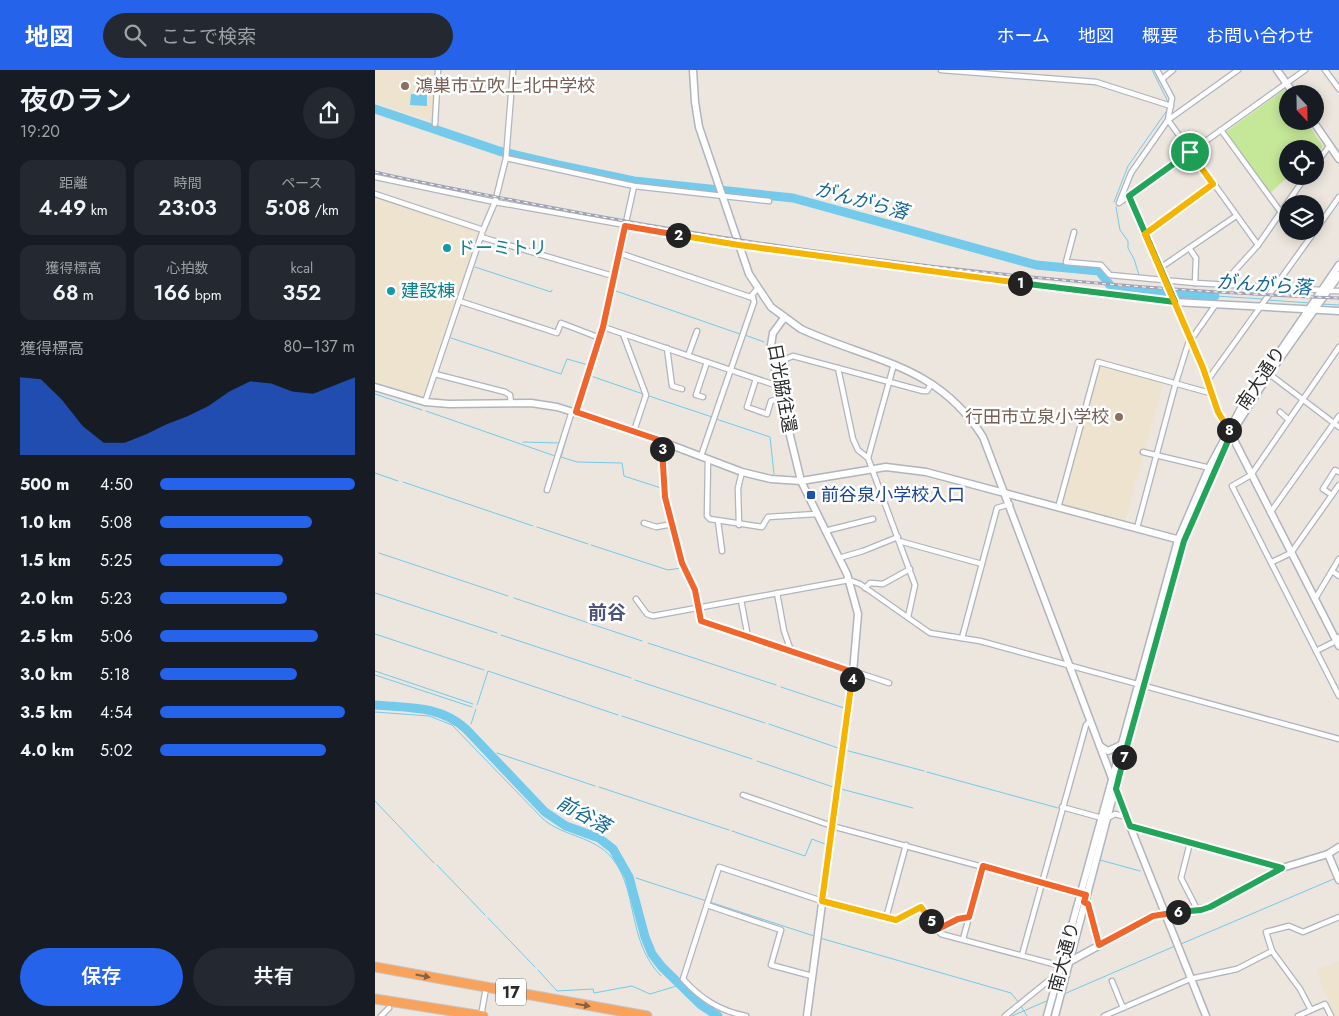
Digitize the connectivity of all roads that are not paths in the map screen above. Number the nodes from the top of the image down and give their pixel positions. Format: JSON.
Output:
{"nodes":[{"id":1,"x":437,"y":70,"type":"edge"},
{"id":2,"x":513,"y":70,"type":"edge"},
{"id":3,"x":693,"y":70,"type":"edge"},
{"id":4,"x":941,"y":70,"type":"edge"},
{"id":5,"x":1157,"y":70,"type":"edge"},
{"id":6,"x":1173,"y":70,"type":"edge"},
{"id":7,"x":1238,"y":70,"type":"edge"},
{"id":8,"x":1277,"y":70,"type":"edge"},
{"id":9,"x":1305,"y":70,"type":"edge"},
{"id":10,"x":1325,"y":70,"type":"edge"},
{"id":11,"x":1162,"y":78,"type":"junction"},
{"id":12,"x":1287,"y":83,"type":"junction"},
{"id":13,"x":1339,"y":89,"type":"edge"},
{"id":14,"x":1171,"y":106,"type":"junction"},
{"id":15,"x":1168,"y":120,"type":"junction"},
{"id":16,"x":435,"y":124,"type":"dead end"},
{"id":17,"x":1221,"y":130,"type":"junction"},
{"id":18,"x":1319,"y":130,"type":"edge"},
{"id":19,"x":1330,"y":145,"type":"junction"},
{"id":20,"x":1190,"y":152,"type":"junction"},
{"id":21,"x":1324,"y":153,"type":"edge"},
{"id":22,"x":507,"y":157,"type":"junction"},
{"id":23,"x":1339,"y":159,"type":"edge"},
{"id":24,"x":375,"y":177,"type":"edge"},
{"id":25,"x":1213,"y":184,"type":"junction"},
{"id":26,"x":1300,"y":185,"type":"edge"},
{"id":27,"x":634,"y":186,"type":"junction"},
{"id":28,"x":375,"y":194,"type":"edge"},
{"id":29,"x":1292,"y":195,"type":"edge"},
{"id":30,"x":721,"y":196,"type":"junction"},
{"id":31,"x":1129,"y":196,"type":"junction"},
{"id":32,"x":1339,"y":197,"type":"edge"},
{"id":33,"x":769,"y":201,"type":"dead end"},
{"id":34,"x":495,"y":202,"type":"junction"},
{"id":35,"x":1279,"y":210,"type":"edge"},
{"id":36,"x":1279,"y":213,"type":"edge"},
{"id":37,"x":1236,"y":216,"type":"junction"},
{"id":38,"x":1324,"y":218,"type":"edge"},
{"id":39,"x":625,"y":226,"type":"junction"},
{"id":40,"x":483,"y":230,"type":"junction"},
{"id":41,"x":1074,"y":232,"type":"dead end"},
{"id":42,"x":1145,"y":234,"type":"junction"},
{"id":43,"x":481,"y":237,"type":"junction"},
{"id":44,"x":1308,"y":240,"type":"edge"},
{"id":45,"x":739,"y":245,"type":"junction"},
{"id":46,"x":1258,"y":245,"type":"junction"},
{"id":47,"x":1189,"y":248,"type":"junction"},
{"id":48,"x":619,"y":253,"type":"junction"},
{"id":49,"x":1339,"y":265,"type":"edge"},
{"id":50,"x":1160,"y":268,"type":"junction"},
{"id":51,"x":1339,"y":275,"type":"edge"},
{"id":52,"x":613,"y":276,"type":"junction"},
{"id":53,"x":1165,"y":280,"type":"junction"},
{"id":54,"x":1195,"y":283,"type":"junction"},
{"id":55,"x":1222,"y":285,"type":"junction"},
{"id":56,"x":1275,"y":288,"type":"junction"},
{"id":57,"x":757,"y":289,"type":"junction"},
{"id":58,"x":1324,"y":290,"type":"junction"},
{"id":59,"x":1339,"y":291,"type":"edge"},
{"id":60,"x":753,"y":298,"type":"junction"},
{"id":61,"x":459,"y":301,"type":"junction"},
{"id":62,"x":1175,"y":302,"type":"junction"},
{"id":63,"x":1216,"y":304,"type":"junction"},
{"id":64,"x":1314,"y":305,"type":"junction"},
{"id":65,"x":1260,"y":306,"type":"junction"},
{"id":66,"x":1339,"y":311,"type":"edge"},
{"id":67,"x":784,"y":318,"type":"junction"},
{"id":68,"x":603,"y":327,"type":"junction"},
{"id":69,"x":697,"y":331,"type":"dead end"},
{"id":70,"x":623,"y":333,"type":"junction"},
{"id":71,"x":600,"y":338,"type":"junction"},
{"id":72,"x":1190,"y":341,"type":"junction"},
{"id":73,"x":667,"y":348,"type":"junction"},
{"id":74,"x":1339,"y":348,"type":"edge"},
{"id":75,"x":688,"y":356,"type":"junction"},
{"id":76,"x":707,"y":362,"type":"junction"},
{"id":77,"x":774,"y":364,"type":"junction"},
{"id":78,"x":894,"y":364,"type":"junction"},
{"id":79,"x":838,"y":368,"type":"junction"},
{"id":80,"x":731,"y":370,"type":"junction"},
{"id":81,"x":1267,"y":372,"type":"junction"},
{"id":82,"x":435,"y":374,"type":"junction"},
{"id":83,"x":756,"y":379,"type":"junction"},
{"id":84,"x":1207,"y":381,"type":"junction"},
{"id":85,"x":889,"y":382,"type":"junction"},
{"id":86,"x":1176,"y":382,"type":"junction"},
{"id":87,"x":932,"y":383,"type":"junction"},
{"id":88,"x":778,"y":386,"type":"junction"},
{"id":89,"x":375,"y":387,"type":"edge"},
{"id":90,"x":682,"y":389,"type":"dead end"},
{"id":91,"x":1210,"y":393,"type":"junction"},
{"id":92,"x":703,"y":397,"type":"dead end"},
{"id":93,"x":781,"y":398,"type":"junction"},
{"id":94,"x":1302,"y":400,"type":"junction"},
{"id":95,"x":425,"y":402,"type":"junction"},
{"id":96,"x":511,"y":403,"type":"junction"},
{"id":97,"x":574,"y":412,"type":"junction"},
{"id":98,"x":1280,"y":412,"type":"dead end"},
{"id":99,"x":1339,"y":416,"type":"edge"},
{"id":100,"x":1289,"y":420,"type":"junction"},
{"id":101,"x":1334,"y":424,"type":"junction"},
{"id":102,"x":1339,"y":427,"type":"edge"},
{"id":103,"x":634,"y":431,"type":"junction"},
{"id":104,"x":1230,"y":431,"type":"junction"},
{"id":105,"x":662,"y":441,"type":"junction"},
{"id":106,"x":1143,"y":452,"type":"dead end"},
{"id":107,"x":1157,"y":455,"type":"junction"},
{"id":108,"x":701,"y":456,"type":"junction"},
{"id":109,"x":868,"y":458,"type":"junction"},
{"id":110,"x":709,"y":459,"type":"junction"},
{"id":111,"x":870,"y":468,"type":"junction"},
{"id":112,"x":1211,"y":469,"type":"junction"},
{"id":113,"x":742,"y":472,"type":"junction"},
{"id":114,"x":1339,"y":472,"type":"edge"},
{"id":115,"x":1251,"y":475,"type":"junction"},
{"id":116,"x":801,"y":481,"type":"junction"},
{"id":117,"x":1339,"y":487,"type":"edge"},
{"id":118,"x":547,"y":490,"type":"dead end"},
{"id":119,"x":1006,"y":494,"type":"junction"},
{"id":120,"x":1332,"y":495,"type":"junction"},
{"id":121,"x":1010,"y":504,"type":"junction"},
{"id":122,"x":1058,"y":508,"type":"junction"},
{"id":123,"x":1271,"y":513,"type":"junction"},
{"id":124,"x":816,"y":514,"type":"junction"},
{"id":125,"x":873,"y":519,"type":"dead end"},
{"id":126,"x":718,"y":521,"type":"junction"},
{"id":127,"x":644,"y":523,"type":"dead end"},
{"id":128,"x":673,"y":524,"type":"junction"},
{"id":129,"x":739,"y":525,"type":"junction"},
{"id":130,"x":1137,"y":528,"type":"junction"},
{"id":131,"x":825,"y":530,"type":"junction"},
{"id":132,"x":898,"y":539,"type":"junction"},
{"id":133,"x":1181,"y":540,"type":"junction"},
{"id":134,"x":722,"y":551,"type":"dead end"},
{"id":135,"x":1291,"y":553,"type":"junction"},
{"id":136,"x":839,"y":558,"type":"junction"},
{"id":137,"x":1339,"y":559,"type":"edge"},
{"id":138,"x":1271,"y":562,"type":"junction"},
{"id":139,"x":982,"y":564,"type":"junction"},
{"id":140,"x":910,"y":569,"type":"junction"},
{"id":141,"x":1332,"y":571,"type":"junction"},
{"id":142,"x":1339,"y":576,"type":"edge"},
{"id":143,"x":849,"y":580,"type":"junction"},
{"id":144,"x":865,"y":588,"type":"junction"},
{"id":145,"x":777,"y":593,"type":"junction"},
{"id":146,"x":636,"y":599,"type":"dead end"},
{"id":147,"x":1315,"y":599,"type":"junction"},
{"id":148,"x":741,"y":600,"type":"junction"},
{"id":149,"x":698,"y":608,"type":"junction"},
{"id":150,"x":908,"y":617,"type":"junction"},
{"id":151,"x":747,"y":637,"type":"junction"},
{"id":152,"x":963,"y":638,"type":"junction"},
{"id":153,"x":1338,"y":641,"type":"edge"},
{"id":154,"x":791,"y":651,"type":"junction"},
{"id":155,"x":1316,"y":651,"type":"junction"},
{"id":156,"x":1069,"y":665,"type":"junction"},
{"id":157,"x":853,"y":672,"type":"junction"},
{"id":158,"x":889,"y":683,"type":"dead end"},
{"id":159,"x":1140,"y":686,"type":"junction"},
{"id":160,"x":1339,"y":696,"type":"edge"},
{"id":161,"x":1090,"y":720,"type":"junction"},
{"id":162,"x":1339,"y":738,"type":"edge"},
{"id":163,"x":1099,"y":745,"type":"junction"},
{"id":164,"x":1121,"y":745,"type":"junction"},
{"id":165,"x":1112,"y":780,"type":"junction"},
{"id":166,"x":1116,"y":789,"type":"junction"},
{"id":167,"x":743,"y":795,"type":"dead end"},
{"id":168,"x":1062,"y":807,"type":"junction"},
{"id":169,"x":1126,"y":817,"type":"junction"},
{"id":170,"x":1105,"y":818,"type":"junction"},
{"id":171,"x":832,"y":826,"type":"junction"},
{"id":172,"x":1130,"y":826,"type":"junction"},
{"id":173,"x":1190,"y":843,"type":"junction"},
{"id":174,"x":906,"y":846,"type":"junction"},
{"id":175,"x":1339,"y":847,"type":"edge"},
{"id":176,"x":1328,"y":854,"type":"junction"},
{"id":177,"x":983,"y":866,"type":"junction"},
{"id":178,"x":1282,"y":868,"type":"junction"},
{"id":179,"x":1338,"y":878,"type":"edge"},
{"id":180,"x":1041,"y":882,"type":"junction"},
{"id":181,"x":1084,"y":897,"type":"junction"},
{"id":182,"x":822,"y":901,"type":"junction"},
{"id":183,"x":707,"y":905,"type":"junction"},
{"id":184,"x":1198,"y":911,"type":"junction"},
{"id":185,"x":1163,"y":913,"type":"junction"},
{"id":186,"x":969,"y":917,"type":"junction"},
{"id":187,"x":1339,"y":917,"type":"edge"},
{"id":188,"x":887,"y":918,"type":"junction"},
{"id":189,"x":938,"y":929,"type":"junction"},
{"id":190,"x":963,"y":939,"type":"junction"},
{"id":191,"x":1099,"y":945,"type":"junction"},
{"id":192,"x":1273,"y":951,"type":"junction"},
{"id":193,"x":1022,"y":955,"type":"junction"},
{"id":194,"x":375,"y":967,"type":"edge"},
{"id":195,"x":1063,"y":967,"type":"junction"},
{"id":196,"x":812,"y":976,"type":"junction"},
{"id":197,"x":1190,"y":980,"type":"junction"},
{"id":198,"x":1112,"y":981,"type":"dead end"},
{"id":199,"x":486,"y":988,"type":"junction"},
{"id":200,"x":1056,"y":997,"type":"junction"},
{"id":201,"x":375,"y":999,"type":"edge"},
{"id":202,"x":389,"y":1008,"type":"dead end"},
{"id":203,"x":1123,"y":1008,"type":"junction"},
{"id":204,"x":1311,"y":1010,"type":"junction"},
{"id":205,"x":381,"y":1016,"type":"edge"},
{"id":206,"x":482,"y":1016,"type":"edge"},
{"id":207,"x":647,"y":1016,"type":"edge"},
{"id":208,"x":746,"y":1016,"type":"edge"},
{"id":209,"x":807,"y":1016,"type":"edge"},
{"id":210,"x":1005,"y":1016,"type":"edge"},
{"id":211,"x":1047,"y":1016,"type":"edge"},
{"id":212,"x":1055,"y":1016,"type":"edge"},
{"id":213,"x":1105,"y":1016,"type":"edge"},
{"id":214,"x":1206,"y":1016,"type":"edge"},
{"id":215,"x":1298,"y":1016,"type":"edge"},
{"id":216,"x":1331,"y":1016,"type":"edge"}],
"edges":[{"from":1,"to":16,"type":"street"},
{"from":2,"to":22,"type":"street"},
{"from":3,"to":30,"type":"street","name":"日光脇往還"},
{"from":4,"to":14,"type":"street"},
{"from":5,"to":11,"type":"street"},
{"from":6,"to":11,"type":"street"},
{"from":7,"to":15,"type":"street"},
{"from":8,"to":12,"type":"street"},
{"from":9,"to":12,"type":"street"},
{"from":10,"to":13,"type":"street"},
{"from":11,"to":14,"type":"street"},
{"from":12,"to":17,"type":"street"},
{"from":14,"to":15,"type":"street"},
{"from":15,"to":20,"type":"street"},
{"from":15,"to":31,"type":"street"},
{"from":17,"to":20,"type":"street"},
{"from":17,"to":35,"type":"street"},
{"from":18,"to":19,"type":"street"},
{"from":19,"to":21,"type":"street"},
{"from":19,"to":23,"type":"street"},
{"from":20,"to":25,"type":"street"},
{"from":20,"to":31,"type":"street"},
{"from":22,"to":27,"type":"street"},
{"from":22,"to":34,"type":"street"},
{"from":24,"to":34,"type":"street"},
{"from":25,"to":37,"type":"street"},
{"from":25,"to":42,"type":"street"},
{"from":26,"to":29,"type":"street"},
{"from":27,"to":30,"type":"street"},
{"from":27,"to":39,"type":"street"},
{"from":28,"to":40,"type":"street"},
{"from":30,"to":33,"type":"street"},
{"from":30,"to":45,"type":"street","name":"日光脇往還"},
{"from":31,"to":42,"type":"street"},
{"from":32,"to":38,"type":"street"},
{"from":34,"to":39,"type":"street"},
{"from":34,"to":40,"type":"street"},
{"from":36,"to":46,"type":"street"},
{"from":37,"to":46,"type":"street"},
{"from":37,"to":47,"type":"street"},
{"from":39,"to":45,"type":"street"},
{"from":39,"to":48,"type":"street"},
{"from":40,"to":43,"type":"street"},
{"from":41,"to":53,"type":"street"},
{"from":42,"to":50,"type":"street"},
{"from":43,"to":52,"type":"street"},
{"from":43,"to":61,"type":"street"},
{"from":44,"to":56,"type":"street"},
{"from":45,"to":57,"type":"street","name":"日光脇往還"},
{"from":45,"to":62,"type":"street"},
{"from":46,"to":55,"type":"street"},
{"from":47,"to":50,"type":"street"},
{"from":47,"to":54,"type":"street"},
{"from":48,"to":52,"type":"street"},
{"from":48,"to":60,"type":"street"},
{"from":49,"to":58,"type":"street","name":"南大通り"},
{"from":50,"to":53,"type":"street"},
{"from":51,"to":58,"type":"street","name":"南大通り"},
{"from":52,"to":68,"type":"street"},
{"from":53,"to":54,"type":"street"},
{"from":53,"to":62,"type":"street"},
{"from":54,"to":55,"type":"street"},
{"from":55,"to":56,"type":"street"},
{"from":56,"to":58,"type":"street"},
{"from":56,"to":65,"type":"street"},
{"from":57,"to":60,"type":"street"},
{"from":57,"to":67,"type":"street","name":"日光脇往還"},
{"from":58,"to":59,"type":"street"},
{"from":58,"to":64,"type":"street","name":"南大通り"},
{"from":60,"to":80,"type":"street"},
{"from":61,"to":71,"type":"street"},
{"from":61,"to":82,"type":"street"},
{"from":62,"to":63,"type":"street"},
{"from":62,"to":72,"type":"street"},
{"from":63,"to":65,"type":"street"},
{"from":63,"to":72,"type":"street"},
{"from":64,"to":65,"type":"street"},
{"from":64,"to":66,"type":"street"},
{"from":64,"to":81,"type":"street","name":"南大通り"},
{"from":65,"to":84,"type":"street"},
{"from":67,"to":77,"type":"street","name":"日光脇往還"},
{"from":67,"to":78,"type":"street"},
{"from":68,"to":70,"type":"street"},
{"from":68,"to":71,"type":"street"},
{"from":69,"to":75,"type":"street"},
{"from":70,"to":73,"type":"street"},
{"from":70,"to":103,"type":"street"},
{"from":71,"to":97,"type":"street"},
{"from":72,"to":84,"type":"street"},
{"from":72,"to":86,"type":"street"},
{"from":73,"to":75,"type":"street"},
{"from":73,"to":90,"type":"street"},
{"from":74,"to":94,"type":"street"},
{"from":75,"to":76,"type":"street"},
{"from":76,"to":80,"type":"street"},
{"from":76,"to":92,"type":"street"},
{"from":77,"to":79,"type":"street"},
{"from":77,"to":88,"type":"street","name":"日光脇往還"},
{"from":78,"to":85,"type":"street"},
{"from":78,"to":87,"type":"street"},
{"from":79,"to":85,"type":"street"},
{"from":79,"to":109,"type":"street"},
{"from":80,"to":83,"type":"street"},
{"from":80,"to":108,"type":"street"},
{"from":81,"to":94,"type":"street"},
{"from":81,"to":104,"type":"street","name":"南大通り"},
{"from":82,"to":95,"type":"street"},
{"from":82,"to":96,"type":"street"},
{"from":83,"to":88,"type":"street"},
{"from":83,"to":93,"type":"street"},
{"from":84,"to":91,"type":"street"},
{"from":85,"to":87,"type":"street"},
{"from":85,"to":109,"type":"street"},
{"from":86,"to":91,"type":"street"},
{"from":86,"to":107,"type":"street"},
{"from":86,"to":122,"type":"street"},
{"from":87,"to":119,"type":"street"},
{"from":88,"to":93,"type":"street","name":"日光脇往還"},
{"from":89,"to":95,"type":"street"},
{"from":91,"to":104,"type":"street"},
{"from":93,"to":116,"type":"street","name":"日光脇往還"},
{"from":94,"to":100,"type":"street"},
{"from":94,"to":101,"type":"street"},
{"from":95,"to":96,"type":"street"},
{"from":96,"to":97,"type":"street"},
{"from":97,"to":103,"type":"street"},
{"from":97,"to":118,"type":"street"},
{"from":98,"to":100,"type":"street"},
{"from":99,"to":101,"type":"street"},
{"from":100,"to":115,"type":"street"},
{"from":101,"to":102,"type":"street"},
{"from":101,"to":123,"type":"street"},
{"from":103,"to":105,"type":"street"},
{"from":104,"to":112,"type":"street","name":"南大通り"},
{"from":104,"to":115,"type":"street"},
{"from":105,"to":108,"type":"street"},
{"from":105,"to":128,"type":"street"},
{"from":106,"to":107,"type":"street"},
{"from":107,"to":112,"type":"street"},
{"from":107,"to":130,"type":"street"},
{"from":108,"to":110,"type":"street"},
{"from":109,"to":111,"type":"street"},
{"from":110,"to":113,"type":"street"},
{"from":110,"to":126,"type":"street"},
{"from":111,"to":116,"type":"street"},
{"from":111,"to":119,"type":"street"},
{"from":111,"to":132,"type":"street"},
{"from":112,"to":133,"type":"street","name":"南大通り"},
{"from":113,"to":116,"type":"street"},
{"from":113,"to":129,"type":"street"},
{"from":114,"to":120,"type":"street"},
{"from":115,"to":123,"type":"street"},
{"from":115,"to":138,"type":"street"},
{"from":116,"to":124,"type":"street","name":"日光脇往還"},
{"from":117,"to":120,"type":"street"},
{"from":119,"to":121,"type":"street"},
{"from":119,"to":122,"type":"street"},
{"from":120,"to":135,"type":"street"},
{"from":121,"to":139,"type":"street"},
{"from":121,"to":156,"type":"street"},
{"from":122,"to":130,"type":"street"},
{"from":123,"to":135,"type":"street"},
{"from":124,"to":129,"type":"street"},
{"from":124,"to":131,"type":"street","name":"日光脇往還"},
{"from":125,"to":131,"type":"street"},
{"from":126,"to":129,"type":"street"},
{"from":126,"to":134,"type":"street"},
{"from":127,"to":128,"type":"street"},
{"from":128,"to":149,"type":"street"},
{"from":130,"to":133,"type":"street"},
{"from":131,"to":136,"type":"street","name":"日光脇往還"},
{"from":132,"to":136,"type":"street"},
{"from":132,"to":139,"type":"street"},
{"from":132,"to":140,"type":"street"},
{"from":133,"to":159,"type":"street","name":"南大通り"},
{"from":135,"to":138,"type":"street"},
{"from":135,"to":147,"type":"street"},
{"from":136,"to":143,"type":"street","name":"日光脇往還"},
{"from":137,"to":141,"type":"street"},
{"from":138,"to":155,"type":"street"},
{"from":139,"to":152,"type":"street"},
{"from":140,"to":144,"type":"street"},
{"from":140,"to":150,"type":"street"},
{"from":141,"to":142,"type":"street"},
{"from":141,"to":147,"type":"street"},
{"from":143,"to":144,"type":"street"},
{"from":143,"to":145,"type":"street"},
{"from":143,"to":157,"type":"street","name":"日光脇往還"},
{"from":144,"to":150,"type":"street"},
{"from":145,"to":148,"type":"street"},
{"from":145,"to":154,"type":"street"},
{"from":146,"to":149,"type":"street"},
{"from":147,"to":153,"type":"street"},
{"from":148,"to":149,"type":"street"},
{"from":148,"to":151,"type":"street"},
{"from":149,"to":151,"type":"street"},
{"from":150,"to":152,"type":"street"},
{"from":151,"to":154,"type":"street"},
{"from":152,"to":156,"type":"street"},
{"from":153,"to":155,"type":"street"},
{"from":154,"to":157,"type":"street"},
{"from":155,"to":160,"type":"street"},
{"from":156,"to":159,"type":"street"},
{"from":156,"to":161,"type":"street"},
{"from":157,"to":158,"type":"street"},
{"from":157,"to":171,"type":"street","name":"日光脇往還"},
{"from":159,"to":162,"type":"street"},
{"from":159,"to":164,"type":"street","name":"南大通り"},
{"from":159,"to":166,"type":"street","name":"南大通り"},
{"from":161,"to":163,"type":"street"},
{"from":161,"to":168,"type":"street"},
{"from":163,"to":164,"type":"street"},
{"from":163,"to":165,"type":"street"},
{"from":164,"to":165,"type":"street","name":"南大通り"},
{"from":165,"to":166,"type":"street"},
{"from":165,"to":170,"type":"street","name":"南大通り"},
{"from":166,"to":169,"type":"street"},
{"from":166,"to":170,"type":"street","name":"南大通り"},
{"from":167,"to":171,"type":"street"},
{"from":168,"to":170,"type":"street"},
{"from":168,"to":180,"type":"street"},
{"from":169,"to":170,"type":"street"},
{"from":169,"to":172,"type":"street"},
{"from":170,"to":181,"type":"street","name":"南大通り"},
{"from":171,"to":174,"type":"street"},
{"from":171,"to":182,"type":"street","name":"日光脇往還"},
{"from":172,"to":173,"type":"street"},
{"from":172,"to":185,"type":"street"},
{"from":173,"to":178,"type":"street"},
{"from":173,"to":184,"type":"street"},
{"from":174,"to":177,"type":"street"},
{"from":174,"to":188,"type":"street"},
{"from":175,"to":176,"type":"street"},
{"from":176,"to":178,"type":"street"},
{"from":176,"to":179,"type":"street"},
{"from":177,"to":180,"type":"street"},
{"from":177,"to":186,"type":"street"},
{"from":178,"to":184,"type":"street"},
{"from":180,"to":181,"type":"street"},
{"from":180,"to":193,"type":"street"},
{"from":181,"to":191,"type":"street"},
{"from":181,"to":195,"type":"street","name":"南大通り"},
{"from":182,"to":183,"type":"street"},
{"from":182,"to":188,"type":"street"},
{"from":182,"to":196,"type":"street","name":"日光脇往還"},
{"from":183,"to":196,"type":"street"},
{"from":183,"to":208,"type":"street"},
{"from":184,"to":185,"type":"street"},
{"from":185,"to":191,"type":"street"},
{"from":185,"to":197,"type":"street"},
{"from":186,"to":189,"type":"street"},
{"from":186,"to":190,"type":"street"},
{"from":187,"to":192,"type":"street"},
{"from":188,"to":189,"type":"street"},
{"from":189,"to":190,"type":"street"},
{"from":190,"to":193,"type":"street"},
{"from":191,"to":195,"type":"street"},
{"from":192,"to":197,"type":"street"},
{"from":192,"to":204,"type":"street"},
{"from":193,"to":195,"type":"street"},
{"from":194,"to":199,"type":"highway","number":"17","one_way":true},
{"from":195,"to":200,"type":"street","name":"南大通り"},
{"from":195,"to":200,"type":"street","name":"南大通り"},
{"from":195,"to":210,"type":"street"},
{"from":196,"to":209,"type":"street","name":"日光脇往還"},
{"from":197,"to":203,"type":"street"},
{"from":197,"to":214,"type":"street"},
{"from":198,"to":203,"type":"street"},
{"from":199,"to":206,"type":"street"},
{"from":199,"to":207,"type":"highway","number":"17","one_way":true},
{"from":200,"to":211,"type":"street","name":"南大通り"},
{"from":200,"to":212,"type":"street","name":"南大通り"},
{"from":201,"to":206,"type":"highway","number":"17"},
{"from":202,"to":205,"type":"street"},
{"from":203,"to":213,"type":"street"},
{"from":204,"to":215,"type":"street"},
{"from":204,"to":216,"type":"street"}]}
